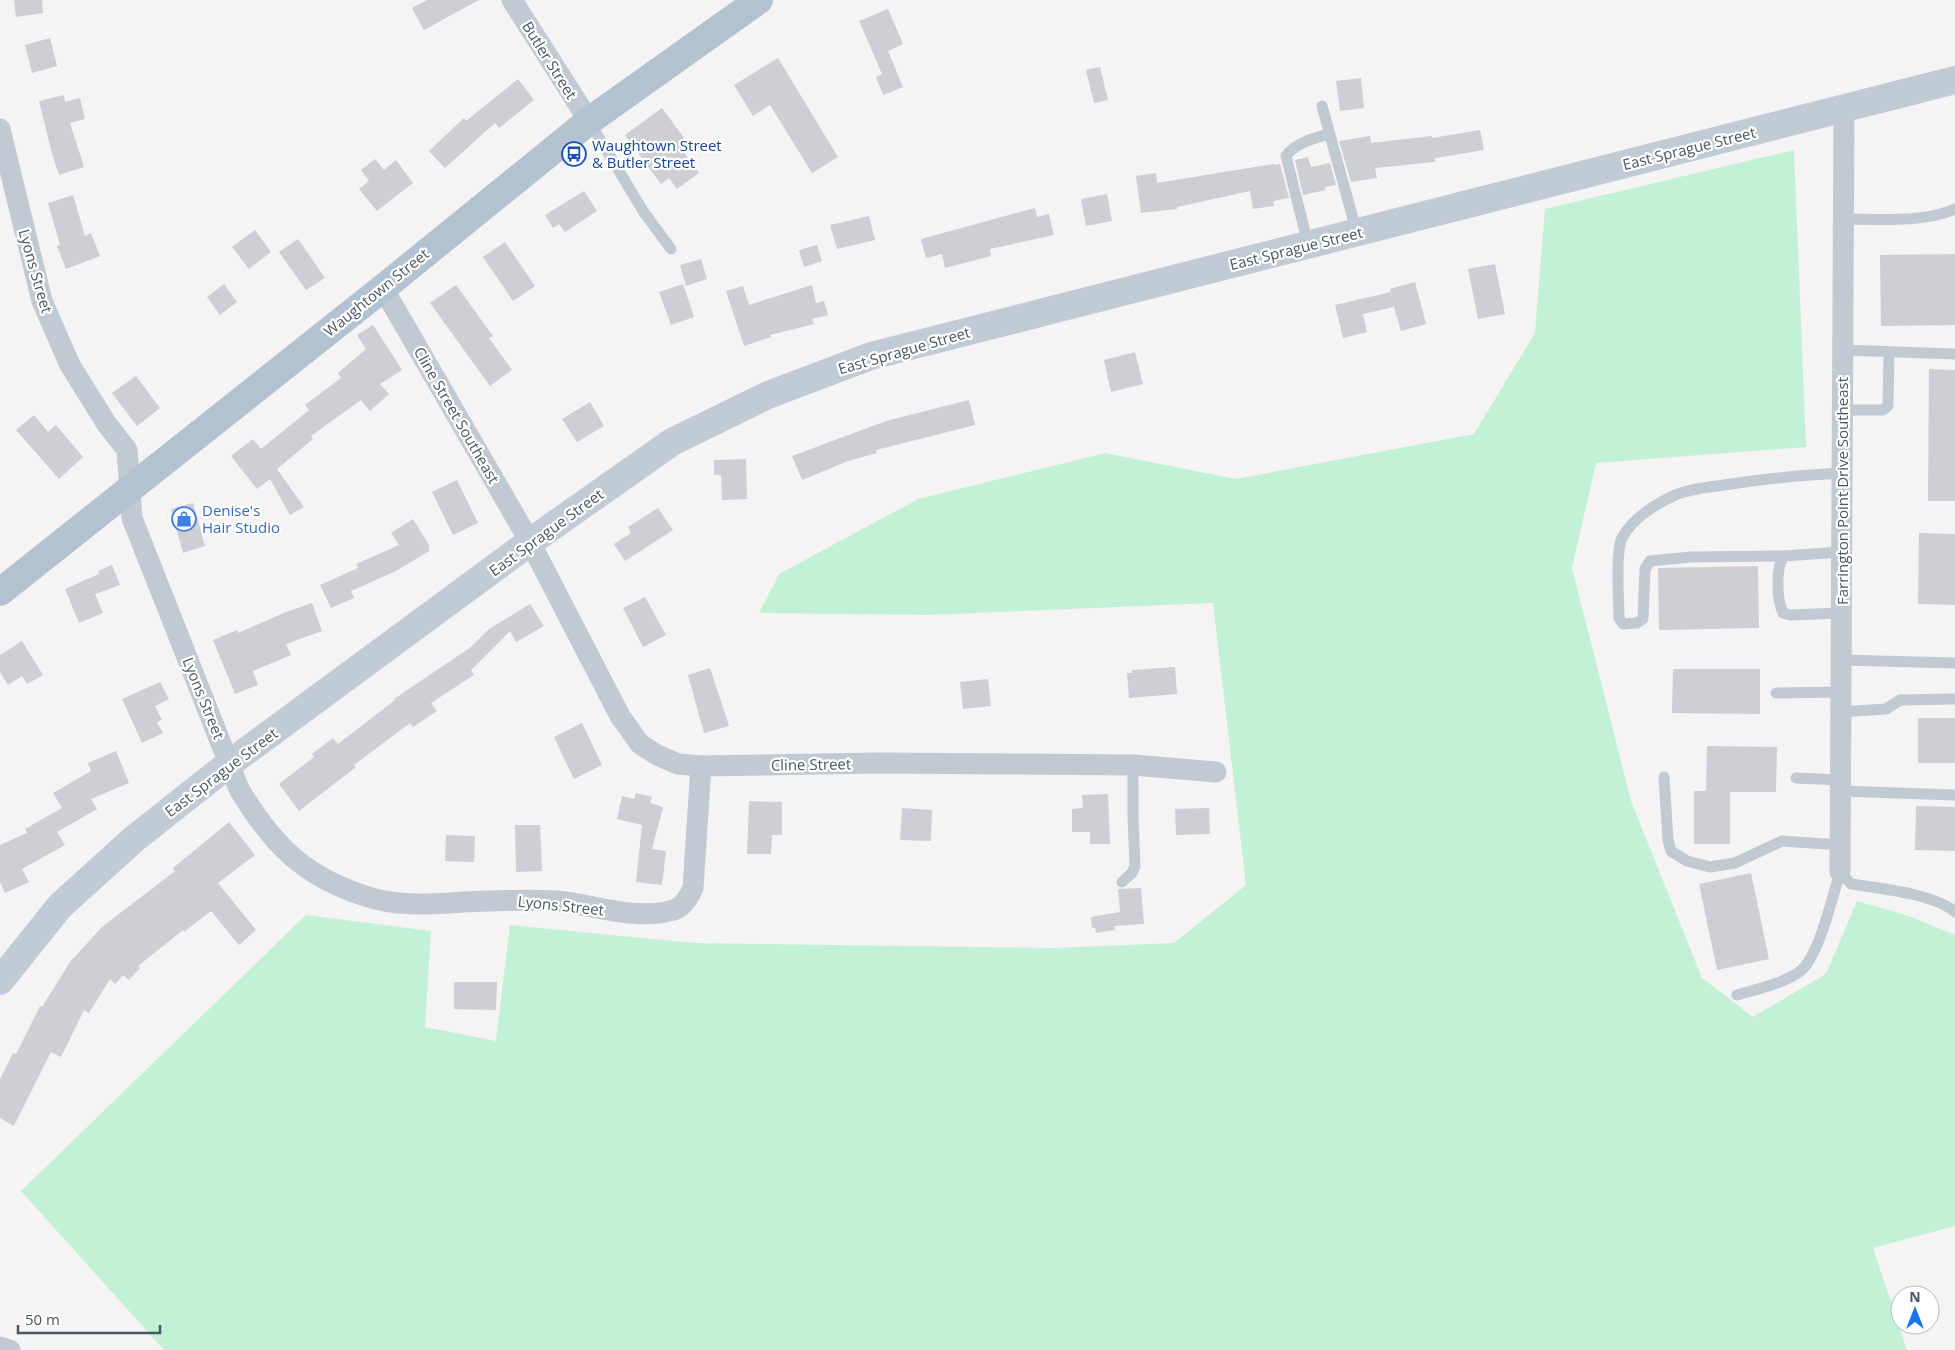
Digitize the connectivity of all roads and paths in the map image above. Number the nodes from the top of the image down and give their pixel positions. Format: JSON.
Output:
{"nodes":[{"id":1,"x":512,"y":0,"type":"edge"},
{"id":2,"x":759,"y":0,"type":"edge"},
{"id":3,"x":1955,"y":80,"type":"edge"},
{"id":4,"x":1322,"y":106,"type":"dead end"},
{"id":5,"x":1844,"y":109,"type":"junction"},
{"id":6,"x":589,"y":121,"type":"junction"},
{"id":7,"x":0,"y":129,"type":"edge"},
{"id":8,"x":1329,"y":134,"type":"junction"},
{"id":9,"x":1955,"y":209,"type":"edge"},
{"id":10,"x":1843,"y":219,"type":"junction"},
{"id":11,"x":1357,"y":233,"type":"junction"},
{"id":12,"x":1308,"y":245,"type":"junction"},
{"id":13,"x":671,"y":249,"type":"dead end"},
{"id":14,"x":383,"y":288,"type":"junction"},
{"id":15,"x":1842,"y":350,"type":"junction"},
{"id":16,"x":1889,"y":352,"type":"junction"},
{"id":17,"x":1955,"y":354,"type":"edge"},
{"id":18,"x":1842,"y":410,"type":"junction"},
{"id":19,"x":1842,"y":473,"type":"junction"},
{"id":20,"x":130,"y":488,"type":"junction"},
{"id":21,"x":530,"y":542,"type":"junction"},
{"id":22,"x":1841,"y":552,"type":"junction"},
{"id":23,"x":1784,"y":556,"type":"junction"},
{"id":24,"x":0,"y":592,"type":"edge"},
{"id":25,"x":1841,"y":613,"type":"junction"},
{"id":26,"x":1841,"y":660,"type":"junction"},
{"id":27,"x":1955,"y":663,"type":"edge"},
{"id":28,"x":1776,"y":692,"type":"dead end"},
{"id":29,"x":1955,"y":699,"type":"edge"},
{"id":30,"x":1840,"y":702,"type":"junction"},
{"id":31,"x":230,"y":763,"type":"junction"},
{"id":32,"x":1133,"y":765,"type":"junction"},
{"id":33,"x":701,"y":766,"type":"junction"},
{"id":34,"x":1216,"y":772,"type":"dead end"},
{"id":35,"x":1664,"y":777,"type":"dead end"},
{"id":36,"x":1796,"y":778,"type":"dead end"},
{"id":37,"x":1840,"y":785,"type":"junction"},
{"id":38,"x":1955,"y":795,"type":"edge"},
{"id":39,"x":1840,"y":845,"type":"junction"},
{"id":40,"x":1840,"y":872,"type":"junction"},
{"id":41,"x":1122,"y":882,"type":"dead end"},
{"id":42,"x":1955,"y":912,"type":"edge"},
{"id":43,"x":0,"y":980,"type":"edge"},
{"id":44,"x":1737,"y":996,"type":"dead end"},
{"id":45,"x":0,"y":1347,"type":"edge"},
{"id":46,"x":10,"y":1350,"type":"edge"}],
"edges":[{"from":1,"to":6,"type":"street","name":"Butler Street"},
{"from":2,"to":6,"type":"main road","name":"Waughtown Street"},
{"from":3,"to":5,"type":"street","name":"East Sprague Street"},
{"from":4,"to":8,"type":"lane"},
{"from":5,"to":10,"type":"street","name":"Farrington Point Drive Southeast"},
{"from":5,"to":11,"type":"street","name":"East Sprague Street"},
{"from":6,"to":13,"type":"lane"},
{"from":6,"to":14,"type":"main road","name":"Waughtown Street"},
{"from":7,"to":20,"type":"street","name":"Lyons Street"},
{"from":8,"to":11,"type":"lane"},
{"from":8,"to":12,"type":"lane"},
{"from":9,"to":10,"type":"lane"},
{"from":10,"to":15,"type":"street","name":"Farrington Point Drive Southeast"},
{"from":11,"to":12,"type":"street","name":"East Sprague Street"},
{"from":12,"to":21,"type":"street","name":"East Sprague Street"},
{"from":14,"to":20,"type":"main road","name":"Waughtown Street"},
{"from":14,"to":21,"type":"street","name":"Cline Street Southeast"},
{"from":15,"to":16,"type":"lane"},
{"from":15,"to":18,"type":"street","name":"Farrington Point Drive Southeast"},
{"from":16,"to":17,"type":"lane"},
{"from":16,"to":18,"type":"lane"},
{"from":18,"to":19,"type":"street","name":"Farrington Point Drive Southeast"},
{"from":19,"to":22,"type":"street","name":"Farrington Point Drive Southeast"},
{"from":19,"to":23,"type":"lane"},
{"from":20,"to":24,"type":"main road","name":"Waughtown Street"},
{"from":20,"to":31,"type":"street","name":"Lyons Street"},
{"from":21,"to":31,"type":"street","name":"East Sprague Street"},
{"from":21,"to":33,"type":"street","name":"Cline Street"},
{"from":22,"to":23,"type":"lane"},
{"from":22,"to":25,"type":"street","name":"Farrington Point Drive Southeast"},
{"from":23,"to":25,"type":"lane"},
{"from":25,"to":26,"type":"street","name":"Farrington Point Drive Southeast"},
{"from":26,"to":27,"type":"lane"},
{"from":26,"to":30,"type":"street","name":"Farrington Point Drive Southeast"},
{"from":28,"to":30,"type":"lane"},
{"from":29,"to":30,"type":"lane"},
{"from":30,"to":37,"type":"street","name":"Farrington Point Drive Southeast"},
{"from":31,"to":33,"type":"street","name":"Lyons Street"},
{"from":31,"to":43,"type":"street","name":"East Sprague Street"},
{"from":32,"to":33,"type":"street","name":"Cline Street"},
{"from":32,"to":34,"type":"street","name":"Cline Street"},
{"from":32,"to":41,"type":"lane"},
{"from":35,"to":39,"type":"lane"},
{"from":36,"to":37,"type":"lane"},
{"from":37,"to":38,"type":"lane"},
{"from":37,"to":39,"type":"street","name":"Farrington Point Drive Southeast"},
{"from":39,"to":40,"type":"street","name":"Farrington Point Drive Southeast"},
{"from":40,"to":42,"type":"lane"},
{"from":40,"to":44,"type":"lane"},
{"from":45,"to":46,"type":"street"}]}
